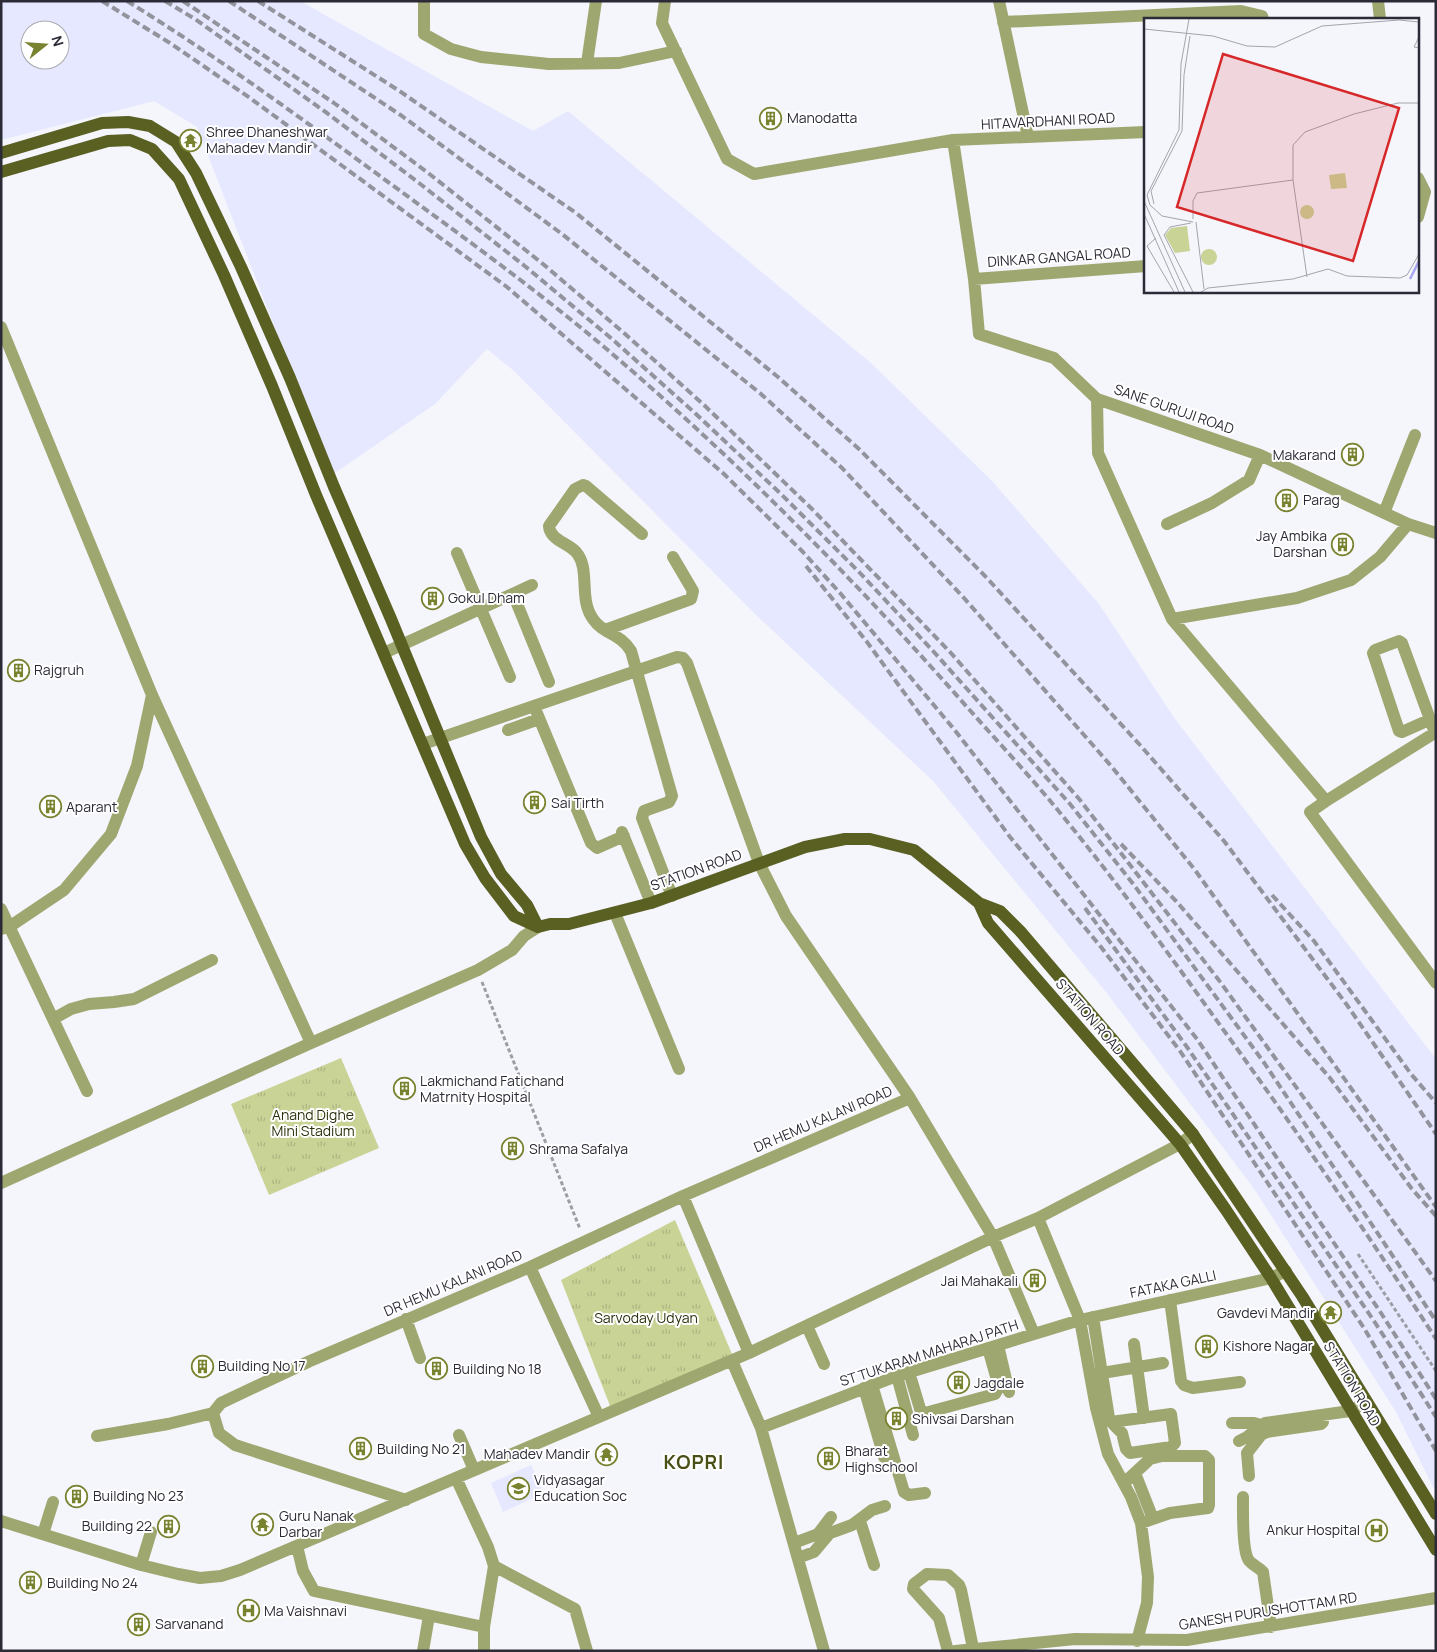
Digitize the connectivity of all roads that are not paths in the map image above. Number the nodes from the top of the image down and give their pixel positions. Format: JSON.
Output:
{"nodes":[{"id":1,"x":424,"y":1,"type":"edge"},
{"id":2,"x":596,"y":1,"type":"edge"},
{"id":3,"x":664,"y":1,"type":"edge"},
{"id":4,"x":1000,"y":1,"type":"edge"},
{"id":5,"x":1378,"y":1,"type":"edge"},
{"id":6,"x":1262,"y":18,"type":"edge"},
{"id":7,"x":1380,"y":18,"type":"edge"},
{"id":8,"x":1003,"y":22,"type":"junction"},
{"id":9,"x":676,"y":51,"type":"junction"},
{"id":10,"x":587,"y":63,"type":"junction"},
{"id":11,"x":102,"y":123,"type":"junction"},
{"id":12,"x":1144,"y":132,"type":"edge"},
{"id":13,"x":1028,"y":137,"type":"junction"},
{"id":14,"x":953,"y":140,"type":"junction"},
{"id":15,"x":108,"y":141,"type":"junction"},
{"id":16,"x":1,"y":153,"type":"edge"},
{"id":17,"x":1,"y":172,"type":"edge"},
{"id":18,"x":196,"y":173,"type":"junction"},
{"id":19,"x":179,"y":180,"type":"junction"},
{"id":20,"x":1420,"y":180,"type":"edge"},
{"id":21,"x":1430,"y":191,"type":"edge"},
{"id":22,"x":1420,"y":213,"type":"edge"},
{"id":23,"x":1144,"y":266,"type":"edge"},
{"id":24,"x":241,"y":267,"type":"junction"},
{"id":25,"x":224,"y":275,"type":"junction"},
{"id":26,"x":974,"y":279,"type":"junction"},
{"id":27,"x":1,"y":328,"type":"edge"},
{"id":28,"x":290,"y":378,"type":"junction"},
{"id":29,"x":272,"y":386,"type":"junction"},
{"id":30,"x":1097,"y":398,"type":"junction"},
{"id":31,"x":1415,"y":435,"type":"dead end"},
{"id":32,"x":1260,"y":455,"type":"junction"},
{"id":33,"x":334,"y":488,"type":"junction"},
{"id":34,"x":316,"y":495,"type":"junction"},
{"id":35,"x":1384,"y":513,"type":"junction"},
{"id":36,"x":1167,"y":524,"type":"dead end"},
{"id":37,"x":1408,"y":524,"type":"junction"},
{"id":38,"x":1436,"y":533,"type":"edge"},
{"id":39,"x":642,"y":534,"type":"dead end"},
{"id":40,"x":458,"y":553,"type":"dead end"},
{"id":41,"x":673,"y":557,"type":"dead end"},
{"id":42,"x":532,"y":585,"type":"dead end"},
{"id":43,"x":513,"y":594,"type":"junction"},
{"id":44,"x":481,"y":608,"type":"junction"},
{"id":45,"x":391,"y":619,"type":"junction"},
{"id":46,"x":1172,"y":619,"type":"junction"},
{"id":47,"x":373,"y":626,"type":"junction"},
{"id":48,"x":605,"y":630,"type":"junction"},
{"id":49,"x":402,"y":644,"type":"junction"},
{"id":50,"x":384,"y":653,"type":"junction"},
{"id":51,"x":637,"y":671,"type":"junction"},
{"id":52,"x":510,"y":677,"type":"dead end"},
{"id":53,"x":549,"y":682,"type":"dead end"},
{"id":54,"x":152,"y":695,"type":"junction"},
{"id":55,"x":534,"y":706,"type":"junction"},
{"id":56,"x":539,"y":719,"type":"junction"},
{"id":57,"x":1429,"y":720,"type":"junction"},
{"id":58,"x":508,"y":730,"type":"dead end"},
{"id":59,"x":1435,"y":732,"type":"edge"},
{"id":60,"x":440,"y":738,"type":"junction"},
{"id":61,"x":423,"y":744,"type":"junction"},
{"id":62,"x":1326,"y":801,"type":"junction"},
{"id":63,"x":481,"y":837,"type":"junction"},
{"id":64,"x":465,"y":844,"type":"junction"},
{"id":65,"x":759,"y":863,"type":"junction"},
{"id":66,"x":672,"y":896,"type":"junction"},
{"id":67,"x":979,"y":902,"type":"junction"},
{"id":68,"x":651,"y":903,"type":"junction"},
{"id":69,"x":1,"y":909,"type":"edge"},
{"id":70,"x":615,"y":912,"type":"junction"},
{"id":71,"x":538,"y":927,"type":"junction"},
{"id":72,"x":5,"y":928,"type":"edge"},
{"id":73,"x":212,"y":960,"type":"dead end"},
{"id":74,"x":1436,"y":983,"type":"edge"},
{"id":75,"x":1068,"y":988,"type":"junction"},
{"id":76,"x":1055,"y":1000,"type":"junction"},
{"id":77,"x":52,"y":1019,"type":"junction"},
{"id":78,"x":311,"y":1043,"type":"junction"},
{"id":79,"x":1131,"y":1060,"type":"junction"},
{"id":80,"x":679,"y":1069,"type":"dead end"},
{"id":81,"x":1118,"y":1072,"type":"junction"},
{"id":82,"x":87,"y":1091,"type":"dead end"},
{"id":83,"x":910,"y":1098,"type":"junction"},
{"id":84,"x":1193,"y":1134,"type":"junction"},
{"id":85,"x":1180,"y":1144,"type":"junction"},
{"id":86,"x":1,"y":1182,"type":"edge"},
{"id":87,"x":683,"y":1196,"type":"junction"},
{"id":88,"x":1239,"y":1201,"type":"junction"},
{"id":89,"x":1226,"y":1210,"type":"junction"},
{"id":90,"x":1038,"y":1218,"type":"junction"},
{"id":91,"x":993,"y":1237,"type":"junction"},
{"id":92,"x":530,"y":1267,"type":"junction"},
{"id":93,"x":1286,"y":1271,"type":"junction"},
{"id":94,"x":1271,"y":1278,"type":"junction"},
{"id":95,"x":1170,"y":1300,"type":"junction"},
{"id":96,"x":1093,"y":1317,"type":"junction"},
{"id":97,"x":406,"y":1320,"type":"junction"},
{"id":98,"x":1080,"y":1320,"type":"junction"},
{"id":99,"x":807,"y":1326,"type":"junction"},
{"id":100,"x":1324,"y":1332,"type":"junction"},
{"id":101,"x":1034,"y":1334,"type":"junction"},
{"id":102,"x":1309,"y":1342,"type":"junction"},
{"id":103,"x":1134,"y":1344,"type":"dead end"},
{"id":104,"x":993,"y":1347,"type":"junction"},
{"id":105,"x":749,"y":1353,"type":"junction"},
{"id":106,"x":420,"y":1358,"type":"dead end"},
{"id":107,"x":732,"y":1361,"type":"junction"},
{"id":108,"x":1163,"y":1363,"type":"dead end"},
{"id":109,"x":824,"y":1364,"type":"dead end"},
{"id":110,"x":1137,"y":1367,"type":"junction"},
{"id":111,"x":903,"y":1374,"type":"junction"},
{"id":112,"x":1096,"y":1374,"type":"junction"},
{"id":113,"x":1240,"y":1382,"type":"dead end"},
{"id":114,"x":868,"y":1386,"type":"junction"},
{"id":115,"x":1009,"y":1392,"type":"dead end"},
{"id":116,"x":1367,"y":1402,"type":"junction"},
{"id":117,"x":1350,"y":1411,"type":"junction"},
{"id":118,"x":213,"y":1413,"type":"junction"},
{"id":119,"x":1322,"y":1415,"type":"junction"},
{"id":120,"x":599,"y":1417,"type":"junction"},
{"id":121,"x":1144,"y":1418,"type":"junction"},
{"id":122,"x":1111,"y":1422,"type":"junction"},
{"id":123,"x":1232,"y":1423,"type":"dead end"},
{"id":124,"x":1261,"y":1425,"type":"junction"},
{"id":125,"x":761,"y":1428,"type":"junction"},
{"id":126,"x":459,"y":1434,"type":"dead end"},
{"id":127,"x":914,"y":1435,"type":"dead end"},
{"id":128,"x":97,"y":1436,"type":"dead end"},
{"id":129,"x":1240,"y":1441,"type":"dead end"},
{"id":130,"x":884,"y":1457,"type":"dead end"},
{"id":131,"x":474,"y":1470,"type":"junction"},
{"id":132,"x":1135,"y":1473,"type":"junction"},
{"id":133,"x":1249,"y":1476,"type":"dead end"},
{"id":134,"x":456,"y":1478,"type":"junction"},
{"id":135,"x":1124,"y":1483,"type":"junction"},
{"id":136,"x":925,"y":1492,"type":"dead end"},
{"id":137,"x":1243,"y":1498,"type":"dead end"},
{"id":138,"x":406,"y":1500,"type":"junction"},
{"id":139,"x":53,"y":1502,"type":"dead end"},
{"id":140,"x":885,"y":1506,"type":"dead end"},
{"id":141,"x":1434,"y":1511,"type":"edge"},
{"id":142,"x":831,"y":1517,"type":"dead end"},
{"id":143,"x":1416,"y":1518,"type":"junction"},
{"id":144,"x":1,"y":1521,"type":"edge"},
{"id":145,"x":860,"y":1521,"type":"junction"},
{"id":146,"x":1147,"y":1521,"type":"junction"},
{"id":147,"x":151,"y":1532,"type":"dead end"},
{"id":148,"x":43,"y":1534,"type":"junction"},
{"id":149,"x":794,"y":1543,"type":"junction"},
{"id":150,"x":297,"y":1546,"type":"junction"},
{"id":151,"x":1436,"y":1550,"type":"edge"},
{"id":152,"x":798,"y":1558,"type":"junction"},
{"id":153,"x":141,"y":1565,"type":"junction"},
{"id":154,"x":874,"y":1565,"type":"dead end"},
{"id":155,"x":494,"y":1566,"type":"junction"},
{"id":156,"x":1436,"y":1598,"type":"edge"},
{"id":157,"x":429,"y":1616,"type":"junction"},
{"id":158,"x":1271,"y":1627,"type":"junction"},
{"id":159,"x":484,"y":1628,"type":"junction"},
{"id":160,"x":1137,"y":1641,"type":"junction"},
{"id":161,"x":1075,"y":1645,"type":"edge"},
{"id":162,"x":1188,"y":1646,"type":"edge"},
{"id":163,"x":973,"y":1648,"type":"junction"},
{"id":164,"x":423,"y":1651,"type":"edge"},
{"id":165,"x":484,"y":1651,"type":"edge"},
{"id":166,"x":587,"y":1651,"type":"edge"},
{"id":167,"x":824,"y":1651,"type":"edge"},
{"id":168,"x":948,"y":1651,"type":"edge"},
{"id":169,"x":955,"y":1651,"type":"edge"}],
"edges":[{"from":1,"to":10,"type":"street"},
{"from":2,"to":10,"type":"street"},
{"from":3,"to":9,"type":"street","name":"HITAVARDHANI ROAD"},
{"from":4,"to":8,"type":"street"},
{"from":5,"to":7,"type":"street"},
{"from":6,"to":8,"type":"street"},
{"from":8,"to":13,"type":"street"},
{"from":9,"to":10,"type":"street"},
{"from":9,"to":14,"type":"street","name":"HITAVARDHANI ROAD"},
{"from":11,"to":15,"type":"main road"},
{"from":11,"to":16,"type":"main road"},
{"from":11,"to":18,"type":"main road"},
{"from":12,"to":13,"type":"street","name":"HITAVARDHANI ROAD"},
{"from":13,"to":14,"type":"street","name":"HITAVARDHANI ROAD"},
{"from":14,"to":26,"type":"street","name":"SANE GURUJI ROAD"},
{"from":15,"to":17,"type":"main road"},
{"from":15,"to":19,"type":"main road"},
{"from":18,"to":19,"type":"main road"},
{"from":18,"to":24,"type":"main road"},
{"from":19,"to":25,"type":"main road"},
{"from":20,"to":21,"type":"street"},
{"from":21,"to":22,"type":"street"},
{"from":23,"to":26,"type":"street","name":"DINKAR GANGAL ROAD"},
{"from":24,"to":25,"type":"main road"},
{"from":24,"to":28,"type":"main road"},
{"from":25,"to":29,"type":"main road"},
{"from":26,"to":30,"type":"street","name":"SANE GURUJI ROAD"},
{"from":27,"to":54,"type":"street"},
{"from":28,"to":29,"type":"main road"},
{"from":28,"to":33,"type":"main road"},
{"from":29,"to":34,"type":"main road"},
{"from":30,"to":32,"type":"street","name":"SANE GURUJI ROAD"},
{"from":30,"to":46,"type":"street"},
{"from":31,"to":35,"type":"street"},
{"from":32,"to":35,"type":"street","name":"SANE GURUJI ROAD"},
{"from":32,"to":36,"type":"street"},
{"from":33,"to":34,"type":"main road"},
{"from":33,"to":45,"type":"main road"},
{"from":34,"to":47,"type":"main road"},
{"from":35,"to":37,"type":"street","name":"SANE GURUJI ROAD"},
{"from":37,"to":38,"type":"street","name":"SANE GURUJI ROAD"},
{"from":37,"to":46,"type":"street"},
{"from":39,"to":48,"type":"street"},
{"from":40,"to":44,"type":"street"},
{"from":41,"to":48,"type":"street"},
{"from":42,"to":43,"type":"street"},
{"from":43,"to":44,"type":"street"},
{"from":43,"to":53,"type":"street"},
{"from":44,"to":49,"type":"street"},
{"from":44,"to":52,"type":"street"},
{"from":45,"to":47,"type":"main road"},
{"from":45,"to":49,"type":"main road"},
{"from":46,"to":62,"type":"street"},
{"from":47,"to":50,"type":"main road"},
{"from":48,"to":51,"type":"street"},
{"from":49,"to":50,"type":"street"},
{"from":49,"to":60,"type":"main road"},
{"from":50,"to":61,"type":"main road"},
{"from":51,"to":55,"type":"street"},
{"from":51,"to":65,"type":"street"},
{"from":51,"to":66,"type":"street"},
{"from":54,"to":72,"type":"street"},
{"from":54,"to":78,"type":"street"},
{"from":55,"to":56,"type":"street"},
{"from":55,"to":60,"type":"street"},
{"from":56,"to":58,"type":"street"},
{"from":56,"to":68,"type":"street"},
{"from":57,"to":57,"type":"street"},
{"from":57,"to":59,"type":"street"},
{"from":59,"to":62,"type":"street"},
{"from":60,"to":61,"type":"street"},
{"from":60,"to":63,"type":"main road"},
{"from":61,"to":64,"type":"main road"},
{"from":62,"to":74,"type":"street"},
{"from":63,"to":64,"type":"main road"},
{"from":63,"to":71,"type":"main road"},
{"from":64,"to":71,"type":"main road"},
{"from":65,"to":66,"type":"main road","name":"STATION ROAD"},
{"from":65,"to":67,"type":"main road","name":"STATION ROAD"},
{"from":65,"to":83,"type":"street"},
{"from":66,"to":68,"type":"main road","name":"STATION ROAD"},
{"from":67,"to":75,"type":"main road"},
{"from":67,"to":76,"type":"main road","name":"STATION ROAD"},
{"from":68,"to":70,"type":"main road","name":"STATION ROAD"},
{"from":69,"to":72,"type":"street"},
{"from":70,"to":71,"type":"main road","name":"STATION ROAD"},
{"from":70,"to":80,"type":"street"},
{"from":71,"to":78,"type":"street"},
{"from":72,"to":77,"type":"street"},
{"from":73,"to":77,"type":"street"},
{"from":75,"to":76,"type":"main road"},
{"from":75,"to":79,"type":"main road"},
{"from":76,"to":81,"type":"main road","name":"STATION ROAD"},
{"from":77,"to":82,"type":"street"},
{"from":78,"to":86,"type":"street"},
{"from":79,"to":81,"type":"main road"},
{"from":79,"to":84,"type":"main road"},
{"from":81,"to":85,"type":"main road","name":"STATION ROAD"},
{"from":83,"to":87,"type":"street","name":"DR HEMU KALANI ROAD"},
{"from":83,"to":91,"type":"street"},
{"from":84,"to":85,"type":"street"},
{"from":84,"to":88,"type":"main road"},
{"from":85,"to":89,"type":"main road","name":"STATION ROAD"},
{"from":85,"to":90,"type":"street"},
{"from":87,"to":92,"type":"street","name":"DR HEMU KALANI ROAD"},
{"from":87,"to":105,"type":"street"},
{"from":88,"to":89,"type":"main road"},
{"from":88,"to":93,"type":"main road"},
{"from":89,"to":94,"type":"main road","name":"STATION ROAD"},
{"from":90,"to":91,"type":"street"},
{"from":90,"to":98,"type":"street"},
{"from":91,"to":99,"type":"street"},
{"from":91,"to":101,"type":"street"},
{"from":92,"to":97,"type":"street","name":"DR HEMU KALANI ROAD"},
{"from":92,"to":120,"type":"street"},
{"from":93,"to":94,"type":"street","name":"FATAKA GALLI"},
{"from":93,"to":100,"type":"main road"},
{"from":94,"to":95,"type":"street","name":"FATAKA GALLI"},
{"from":94,"to":102,"type":"main road","name":"STATION ROAD"},
{"from":95,"to":96,"type":"street","name":"FATAKA GALLI"},
{"from":95,"to":113,"type":"street"},
{"from":96,"to":98,"type":"street","name":"FATAKA GALLI"},
{"from":96,"to":112,"type":"street"},
{"from":97,"to":106,"type":"street"},
{"from":97,"to":118,"type":"street","name":"DR HEMU KALANI ROAD"},
{"from":98,"to":101,"type":"street","name":"ST TUKARAM MAHARAJ PATH"},
{"from":98,"to":112,"type":"street"},
{"from":99,"to":105,"type":"street"},
{"from":99,"to":109,"type":"street"},
{"from":100,"to":102,"type":"main road"},
{"from":100,"to":116,"type":"main road"},
{"from":101,"to":104,"type":"street","name":"ST TUKARAM MAHARAJ PATH"},
{"from":102,"to":117,"type":"main road","name":"STATION ROAD"},
{"from":103,"to":110,"type":"street"},
{"from":104,"to":111,"type":"street","name":"ST TUKARAM MAHARAJ PATH"},
{"from":104,"to":111,"type":"street"},
{"from":104,"to":115,"type":"street"},
{"from":105,"to":107,"type":"street"},
{"from":107,"to":120,"type":"street"},
{"from":107,"to":125,"type":"street"},
{"from":108,"to":110,"type":"street"},
{"from":110,"to":112,"type":"street"},
{"from":110,"to":121,"type":"street"},
{"from":111,"to":114,"type":"street","name":"ST TUKARAM MAHARAJ PATH"},
{"from":111,"to":127,"type":"street"},
{"from":112,"to":122,"type":"street"},
{"from":112,"to":135,"type":"street"},
{"from":114,"to":125,"type":"street","name":"ST TUKARAM MAHARAJ PATH"},
{"from":114,"to":130,"type":"street"},
{"from":114,"to":136,"type":"street"},
{"from":116,"to":117,"type":"street"},
{"from":116,"to":141,"type":"main road"},
{"from":117,"to":119,"type":"street"},
{"from":117,"to":143,"type":"main road","name":"STATION ROAD"},
{"from":118,"to":128,"type":"street"},
{"from":118,"to":138,"type":"street"},
{"from":119,"to":124,"type":"street"},
{"from":119,"to":133,"type":"street"},
{"from":120,"to":131,"type":"street"},
{"from":121,"to":122,"type":"street"},
{"from":121,"to":122,"type":"street"},
{"from":123,"to":124,"type":"street"},
{"from":124,"to":129,"type":"street"},
{"from":125,"to":149,"type":"street"},
{"from":126,"to":131,"type":"street"},
{"from":131,"to":134,"type":"street"},
{"from":132,"to":135,"type":"street"},
{"from":132,"to":146,"type":"street"},
{"from":132,"to":146,"type":"street"},
{"from":134,"to":138,"type":"street"},
{"from":134,"to":155,"type":"street"},
{"from":135,"to":146,"type":"street"},
{"from":137,"to":158,"type":"street"},
{"from":138,"to":150,"type":"street"},
{"from":139,"to":148,"type":"street"},
{"from":140,"to":145,"type":"street"},
{"from":141,"to":143,"type":"main road"},
{"from":142,"to":149,"type":"street"},
{"from":143,"to":151,"type":"main road","name":"STATION ROAD"},
{"from":144,"to":148,"type":"street"},
{"from":145,"to":152,"type":"street"},
{"from":145,"to":154,"type":"street"},
{"from":146,"to":160,"type":"street"},
{"from":147,"to":153,"type":"street"},
{"from":148,"to":153,"type":"street"},
{"from":149,"to":152,"type":"street"},
{"from":150,"to":153,"type":"street"},
{"from":150,"to":157,"type":"street"},
{"from":152,"to":167,"type":"street"},
{"from":155,"to":159,"type":"street"},
{"from":155,"to":166,"type":"street"},
{"from":156,"to":158,"type":"street","name":"GANESH PURUSHOTTAM RD"},
{"from":157,"to":159,"type":"street"},
{"from":157,"to":164,"type":"street"},
{"from":158,"to":162,"type":"street","name":"GANESH PURUSHOTTAM RD"},
{"from":159,"to":165,"type":"street"},
{"from":160,"to":161,"type":"street","name":"GANESH PURUSHOTTAM RD"},
{"from":160,"to":162,"type":"street","name":"GANESH PURUSHOTTAM RD"},
{"from":161,"to":163,"type":"street","name":"GANESH PURUSHOTTAM RD"},
{"from":163,"to":168,"type":"street"},
{"from":163,"to":169,"type":"street","name":"GANESH PURUSHOTTAM RD"}]}
